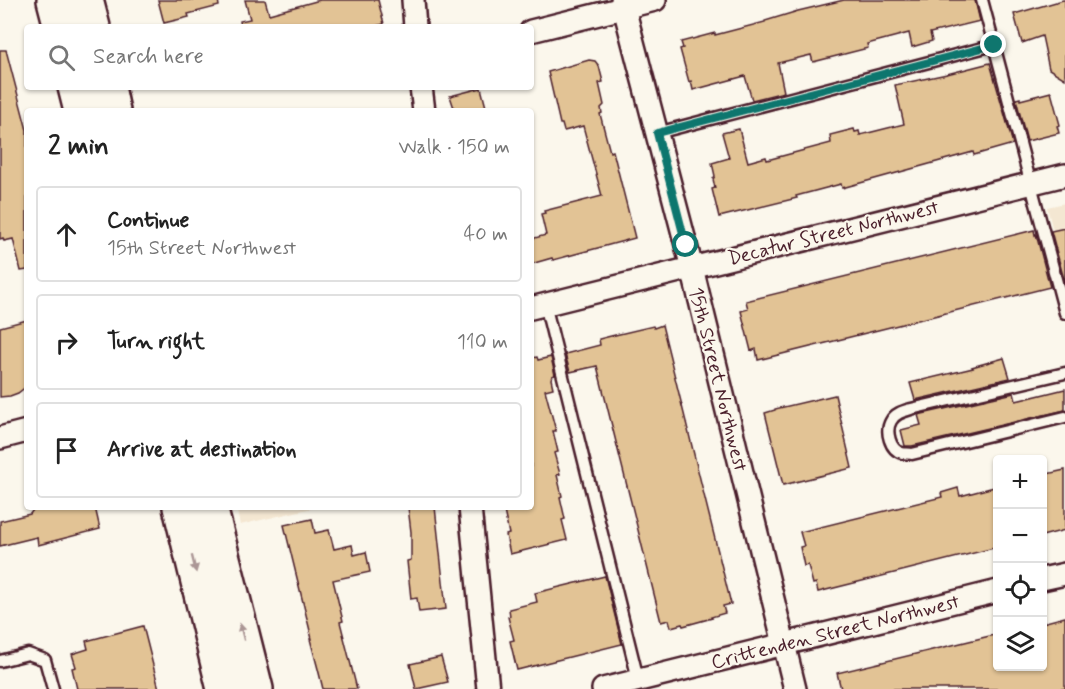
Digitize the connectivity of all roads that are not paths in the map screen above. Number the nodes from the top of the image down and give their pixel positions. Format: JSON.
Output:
{"nodes":[{"id":1,"x":54,"y":0,"type":"edge"},
{"id":2,"x":86,"y":0,"type":"edge"},
{"id":3,"x":413,"y":0,"type":"edge"},
{"id":4,"x":655,"y":0,"type":"edge"},
{"id":5,"x":982,"y":0,"type":"edge"},
{"id":6,"x":623,"y":4,"type":"edge"},
{"id":7,"x":60,"y":24,"type":"edge"},
{"id":8,"x":92,"y":24,"type":"edge"},
{"id":9,"x":415,"y":24,"type":"edge"},
{"id":10,"x":534,"y":30,"type":"edge"},
{"id":11,"x":994,"y":45,"type":"junction"},
{"id":12,"x":76,"y":90,"type":"edge"},
{"id":13,"x":109,"y":90,"type":"edge"},
{"id":14,"x":421,"y":90,"type":"edge"},
{"id":15,"x":80,"y":108,"type":"edge"},
{"id":16,"x":112,"y":108,"type":"edge"},
{"id":17,"x":424,"y":108,"type":"edge"},
{"id":18,"x":657,"y":133,"type":"junction"},
{"id":19,"x":1065,"y":175,"type":"edge"},
{"id":20,"x":1029,"y":183,"type":"junction"},
{"id":21,"x":692,"y":268,"type":"junction"},
{"id":22,"x":538,"y":306,"type":"edge"},
{"id":23,"x":1065,"y":314,"type":"edge"},
{"id":24,"x":1065,"y":373,"type":"edge"},
{"id":25,"x":1065,"y":417,"type":"edge"},
{"id":26,"x":24,"y":432,"type":"edge"},
{"id":27,"x":0,"y":438,"type":"edge"},
{"id":28,"x":181,"y":510,"type":"edge"},
{"id":29,"x":211,"y":510,"type":"edge"},
{"id":30,"x":470,"y":510,"type":"edge"},
{"id":31,"x":1065,"y":574,"type":"edge"},
{"id":32,"x":1047,"y":578,"type":"edge"},
{"id":33,"x":993,"y":592,"type":"edge"},
{"id":34,"x":784,"y":644,"type":"junction"},
{"id":35,"x":0,"y":661,"type":"edge"},
{"id":36,"x":640,"y":685,"type":"edge"},
{"id":37,"x":53,"y":689,"type":"edge"},
{"id":38,"x":224,"y":689,"type":"edge"},
{"id":39,"x":256,"y":689,"type":"edge"},
{"id":40,"x":488,"y":689,"type":"edge"},
{"id":41,"x":603,"y":689,"type":"edge"},
{"id":42,"x":795,"y":689,"type":"edge"}],
"edges":[{"from":1,"to":7,"type":"main road"},
{"from":2,"to":8,"type":"main road"},
{"from":3,"to":9,"type":"street"},
{"from":4,"to":6,"type":"street"},
{"from":5,"to":11,"type":"lane"},
{"from":6,"to":10,"type":"street"},
{"from":6,"to":18,"type":"street","name":"15th Street Northwest"},
{"from":11,"to":18,"type":"lane"},
{"from":11,"to":20,"type":"lane"},
{"from":12,"to":15,"type":"main road"},
{"from":13,"to":16,"type":"main road"},
{"from":14,"to":17,"type":"street"},
{"from":18,"to":21,"type":"street","name":"15th Street Northwest"},
{"from":19,"to":20,"type":"street","name":"Decatur Street Northwest"},
{"from":20,"to":21,"type":"street","name":"Decatur Street Northwest"},
{"from":20,"to":23,"type":"lane"},
{"from":21,"to":22,"type":"street","name":"Decatur Street Northwest"},
{"from":21,"to":34,"type":"street","name":"15th Street Northwest"},
{"from":22,"to":36,"type":"lane"},
{"from":24,"to":25,"type":"lane"},
{"from":26,"to":27,"type":"street"},
{"from":28,"to":38,"type":"main road","one_way":true},
{"from":39,"to":29,"type":"main road","one_way":true},
{"from":30,"to":40,"type":"street"},
{"from":31,"to":32,"type":"street"},
{"from":33,"to":34,"type":"street","name":"Crittenden Street Northwest"},
{"from":34,"to":36,"type":"street","name":"Crittenden Street Northwest"},
{"from":34,"to":42,"type":"street","name":"15th Street Northwest"},
{"from":35,"to":37,"type":"lane"},
{"from":36,"to":41,"type":"street","name":"Crittenden Street Northwest"}]}
